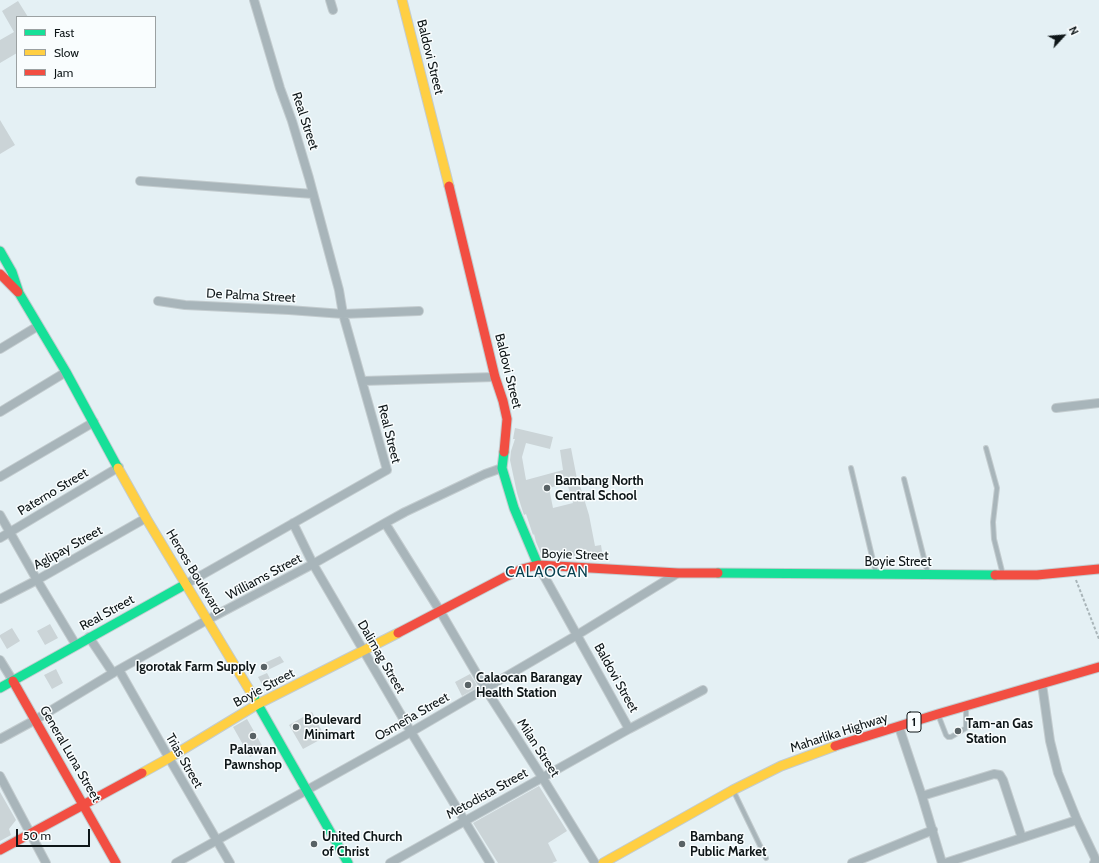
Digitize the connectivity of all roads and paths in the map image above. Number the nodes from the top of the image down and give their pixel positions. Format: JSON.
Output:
{"nodes":[{"id":1,"x":254,"y":0,"type":"edge"},
{"id":2,"x":330,"y":0,"type":"edge"},
{"id":3,"x":402,"y":0,"type":"edge"},
{"id":4,"x":333,"y":10,"type":"dead end"},
{"id":5,"x":140,"y":181,"type":"dead end"},
{"id":6,"x":313,"y":194,"type":"junction"},
{"id":7,"x":0,"y":252,"type":"edge"},
{"id":8,"x":12,"y":272,"type":"junction"},
{"id":9,"x":1,"y":277,"type":"edge"},
{"id":10,"x":19,"y":293,"type":"junction"},
{"id":11,"x":158,"y":300,"type":"dead end"},
{"id":12,"x":419,"y":311,"type":"dead end"},
{"id":13,"x":343,"y":314,"type":"junction"},
{"id":14,"x":38,"y":326,"type":"junction"},
{"id":15,"x":0,"y":348,"type":"edge"},
{"id":16,"x":66,"y":372,"type":"junction"},
{"id":17,"x":495,"y":377,"type":"junction"},
{"id":18,"x":363,"y":381,"type":"junction"},
{"id":19,"x":1099,"y":403,"type":"edge"},
{"id":20,"x":1056,"y":408,"type":"dead end"},
{"id":21,"x":0,"y":412,"type":"edge"},
{"id":22,"x":94,"y":422,"type":"junction"},
{"id":23,"x":986,"y":448,"type":"dead end"},
{"id":24,"x":119,"y":467,"type":"junction"},
{"id":25,"x":502,"y":468,"type":"junction"},
{"id":26,"x":851,"y":468,"type":"dead end"},
{"id":27,"x":0,"y":477,"type":"edge"},
{"id":28,"x":904,"y":480,"type":"dead end"},
{"id":29,"x":0,"y":515,"type":"edge"},
{"id":30,"x":146,"y":518,"type":"junction"},
{"id":31,"x":293,"y":523,"type":"junction"},
{"id":32,"x":385,"y":523,"type":"junction"},
{"id":33,"x":10,"y":532,"type":"junction"},
{"id":34,"x":0,"y":538,"type":"edge"},
{"id":35,"x":313,"y":564,"type":"junction"},
{"id":36,"x":538,"y":565,"type":"junction"},
{"id":37,"x":1099,"y":569,"type":"edge"},
{"id":38,"x":1072,"y":572,"type":"junction"},
{"id":39,"x":678,"y":573,"type":"junction"},
{"id":40,"x":877,"y":575,"type":"junction"},
{"id":41,"x":929,"y":575,"type":"junction"},
{"id":42,"x":1003,"y":575,"type":"junction"},
{"id":43,"x":37,"y":580,"type":"junction"},
{"id":44,"x":186,"y":584,"type":"junction"},
{"id":45,"x":0,"y":599,"type":"edge"},
{"id":46,"x":440,"y":611,"type":"junction"},
{"id":47,"x":208,"y":620,"type":"junction"},
{"id":48,"x":577,"y":635,"type":"junction"},
{"id":49,"x":89,"y":637,"type":"junction"},
{"id":50,"x":1099,"y":639,"type":"edge"},
{"id":51,"x":76,"y":645,"type":"junction"},
{"id":52,"x":364,"y":650,"type":"junction"},
{"id":53,"x":0,"y":660,"type":"edge"},
{"id":54,"x":1099,"y":666,"type":"edge"},
{"id":55,"x":116,"y":672,"type":"junction"},
{"id":56,"x":13,"y":681,"type":"junction"},
{"id":57,"x":1042,"y":684,"type":"junction"},
{"id":58,"x":0,"y":688,"type":"edge"},
{"id":59,"x":485,"y":688,"type":"junction"},
{"id":60,"x":703,"y":690,"type":"dead end"},
{"id":61,"x":258,"y":704,"type":"junction"},
{"id":62,"x":966,"y":707,"type":"junction"},
{"id":63,"x":938,"y":714,"type":"junction"},
{"id":64,"x":35,"y":720,"type":"junction"},
{"id":65,"x":899,"y":727,"type":"junction"},
{"id":66,"x":629,"y":728,"type":"junction"},
{"id":67,"x":411,"y":732,"type":"junction"},
{"id":68,"x":0,"y":739,"type":"edge"},
{"id":69,"x":168,"y":758,"type":"junction"},
{"id":70,"x":0,"y":776,"type":"edge"},
{"id":71,"x":542,"y":777,"type":"junction"},
{"id":72,"x":307,"y":790,"type":"junction"},
{"id":73,"x":733,"y":790,"type":"junction"},
{"id":74,"x":922,"y":796,"type":"junction"},
{"id":75,"x":84,"y":805,"type":"junction"},
{"id":76,"x":465,"y":820,"type":"junction"},
{"id":77,"x":1077,"y":820,"type":"junction"},
{"id":78,"x":933,"y":830,"type":"junction"},
{"id":79,"x":30,"y":834,"type":"junction"},
{"id":80,"x":1022,"y":838,"type":"junction"},
{"id":81,"x":216,"y":840,"type":"junction"},
{"id":82,"x":0,"y":850,"type":"edge"},
{"id":83,"x":766,"y":858,"type":"dead end"},
{"id":84,"x":46,"y":863,"type":"edge"},
{"id":85,"x":116,"y":863,"type":"edge"},
{"id":86,"x":176,"y":863,"type":"edge"},
{"id":87,"x":230,"y":863,"type":"edge"},
{"id":88,"x":348,"y":863,"type":"edge"},
{"id":89,"x":390,"y":863,"type":"edge"},
{"id":90,"x":490,"y":863,"type":"edge"},
{"id":91,"x":595,"y":863,"type":"edge"},
{"id":92,"x":603,"y":863,"type":"edge"},
{"id":93,"x":852,"y":863,"type":"edge"},
{"id":94,"x":942,"y":863,"type":"edge"},
{"id":95,"x":945,"y":863,"type":"edge"},
{"id":96,"x":1094,"y":863,"type":"edge"}],
"edges":[{"from":1,"to":6,"type":"street","name":"Real Street"},
{"from":2,"to":4,"type":"street"},
{"from":3,"to":17,"type":"street","name":"Baldovi Street"},
{"from":5,"to":6,"type":"street"},
{"from":6,"to":13,"type":"street","name":"Real Street"},
{"from":7,"to":8,"type":"street","name":"Heroes Boulevard"},
{"from":8,"to":9,"type":"street"},
{"from":8,"to":10,"type":"street","name":"Heroes Boulevard"},
{"from":9,"to":10,"type":"street","name":"Heroes Boulevard"},
{"from":10,"to":14,"type":"street","name":"Heroes Boulevard"},
{"from":11,"to":13,"type":"street","name":"De Palma Street"},
{"from":12,"to":13,"type":"street","name":"De Palma Street"},
{"from":13,"to":18,"type":"street","name":"Real Street"},
{"from":14,"to":15,"type":"street"},
{"from":14,"to":16,"type":"street","name":"Heroes Boulevard"},
{"from":16,"to":21,"type":"street"},
{"from":16,"to":22,"type":"street","name":"Heroes Boulevard"},
{"from":17,"to":18,"type":"street"},
{"from":17,"to":25,"type":"street","name":"Baldovi Street"},
{"from":18,"to":31,"type":"street","name":"Real Street"},
{"from":19,"to":20,"type":"street"},
{"from":22,"to":24,"type":"street","name":"Heroes Boulevard"},
{"from":22,"to":27,"type":"street"},
{"from":23,"to":42,"type":"lane"},
{"from":24,"to":30,"type":"street","name":"Heroes Boulevard"},
{"from":24,"to":33,"type":"street","name":"Paterno Street"},
{"from":25,"to":32,"type":"street","name":"Williams Street"},
{"from":25,"to":36,"type":"street","name":"Baldovi Street"},
{"from":26,"to":40,"type":"lane"},
{"from":28,"to":41,"type":"lane"},
{"from":29,"to":33,"type":"street"},
{"from":30,"to":43,"type":"street","name":"Aglipay Street"},
{"from":30,"to":44,"type":"street","name":"Heroes Boulevard"},
{"from":31,"to":35,"type":"street","name":"Dalimag Street"},
{"from":31,"to":44,"type":"street","name":"Real Street"},
{"from":32,"to":35,"type":"street","name":"Williams Street"},
{"from":32,"to":46,"type":"street","name":"Milan Street"},
{"from":33,"to":34,"type":"street","name":"Paterno Street"},
{"from":33,"to":43,"type":"street"},
{"from":35,"to":47,"type":"street","name":"Williams Street"},
{"from":35,"to":52,"type":"street","name":"Dalimag Street"},
{"from":36,"to":39,"type":"street","name":"Boyie Street"},
{"from":36,"to":46,"type":"street","name":"Boyie Street"},
{"from":36,"to":48,"type":"street","name":"Baldovi Street"},
{"from":37,"to":38,"type":"street","name":"Boyie Street"},
{"from":38,"to":42,"type":"street","name":"Boyie Street"},
{"from":38,"to":50,"type":"path"},
{"from":39,"to":40,"type":"street","name":"Boyie Street"},
{"from":39,"to":48,"type":"street","name":"Osmeña Street"},
{"from":40,"to":41,"type":"street","name":"Boyie Street"},
{"from":41,"to":42,"type":"street","name":"Boyie Street"},
{"from":43,"to":45,"type":"street","name":"Aglipay Street"},
{"from":43,"to":51,"type":"street"},
{"from":44,"to":47,"type":"street","name":"Heroes Boulevard"},
{"from":44,"to":49,"type":"street","name":"Real Street"},
{"from":46,"to":52,"type":"street","name":"Boyie Street"},
{"from":46,"to":59,"type":"street","name":"Milan Street"},
{"from":47,"to":55,"type":"street","name":"Williams Street"},
{"from":47,"to":61,"type":"street","name":"Heroes Boulevard"},
{"from":48,"to":59,"type":"street","name":"Osmeña Street"},
{"from":48,"to":66,"type":"street","name":"Baldovi Street"},
{"from":49,"to":51,"type":"street","name":"Real Street"},
{"from":49,"to":55,"type":"street","name":"Trias Street"},
{"from":51,"to":56,"type":"street","name":"Real Street"},
{"from":52,"to":61,"type":"street","name":"Boyie Street"},
{"from":52,"to":67,"type":"street","name":"Dalimag Street"},
{"from":53,"to":56,"type":"street","name":"General Luna Street"},
{"from":54,"to":57,"type":"street","name":"Maharlika Highway","number":"1"},
{"from":55,"to":64,"type":"street","name":"Williams Street"},
{"from":55,"to":69,"type":"street","name":"Trias Street"},
{"from":56,"to":58,"type":"street","name":"Real Street"},
{"from":56,"to":64,"type":"street","name":"General Luna Street"},
{"from":57,"to":62,"type":"street","name":"Maharlika Highway","number":"1"},
{"from":57,"to":77,"type":"street"},
{"from":59,"to":67,"type":"street","name":"Osmeña Street"},
{"from":59,"to":71,"type":"street","name":"Milan Street"},
{"from":60,"to":66,"type":"street","name":"Metodista Street"},
{"from":61,"to":69,"type":"street","name":"Boyie Street"},
{"from":61,"to":72,"type":"street","name":"Heroes Boulevard"},
{"from":62,"to":63,"type":"street","name":"Maharlika Highway","number":"1"},
{"from":62,"to":63,"type":"lane"},
{"from":63,"to":65,"type":"street","name":"Maharlika Highway","number":"1"},
{"from":64,"to":68,"type":"street","name":"Williams Street"},
{"from":64,"to":75,"type":"street","name":"General Luna Street"},
{"from":65,"to":73,"type":"street","name":"Maharlika Highway","number":"1"},
{"from":65,"to":74,"type":"street"},
{"from":66,"to":71,"type":"street","name":"Metodista Street"},
{"from":67,"to":72,"type":"street","name":"Osmeña Street"},
{"from":67,"to":76,"type":"street","name":"Dalimag Street"},
{"from":69,"to":75,"type":"street","name":"Boyie Street"},
{"from":69,"to":81,"type":"street","name":"Trias Street"},
{"from":70,"to":79,"type":"street"},
{"from":71,"to":76,"type":"street","name":"Metodista Street"},
{"from":71,"to":91,"type":"street","name":"Milan Street"},
{"from":72,"to":81,"type":"street","name":"Osmeña Street"},
{"from":72,"to":88,"type":"street","name":"Heroes Boulevard"},
{"from":73,"to":83,"type":"lane"},
{"from":73,"to":92,"type":"street","name":"Maharlika Highway","number":"1"},
{"from":74,"to":78,"type":"street"},
{"from":74,"to":80,"type":"street"},
{"from":75,"to":79,"type":"street","name":"Boyie Street"},
{"from":75,"to":85,"type":"street","name":"General Luna Street"},
{"from":76,"to":89,"type":"street","name":"Metodista Street"},
{"from":76,"to":90,"type":"street","name":"Dalimag Street"},
{"from":77,"to":80,"type":"street"},
{"from":77,"to":96,"type":"street"},
{"from":78,"to":93,"type":"street"},
{"from":78,"to":94,"type":"street"},
{"from":79,"to":82,"type":"street","name":"Boyie Street"},
{"from":79,"to":84,"type":"street"},
{"from":80,"to":95,"type":"street"},
{"from":81,"to":86,"type":"street","name":"Osmeña Street"},
{"from":81,"to":87,"type":"street","name":"Trias Street"}]}
